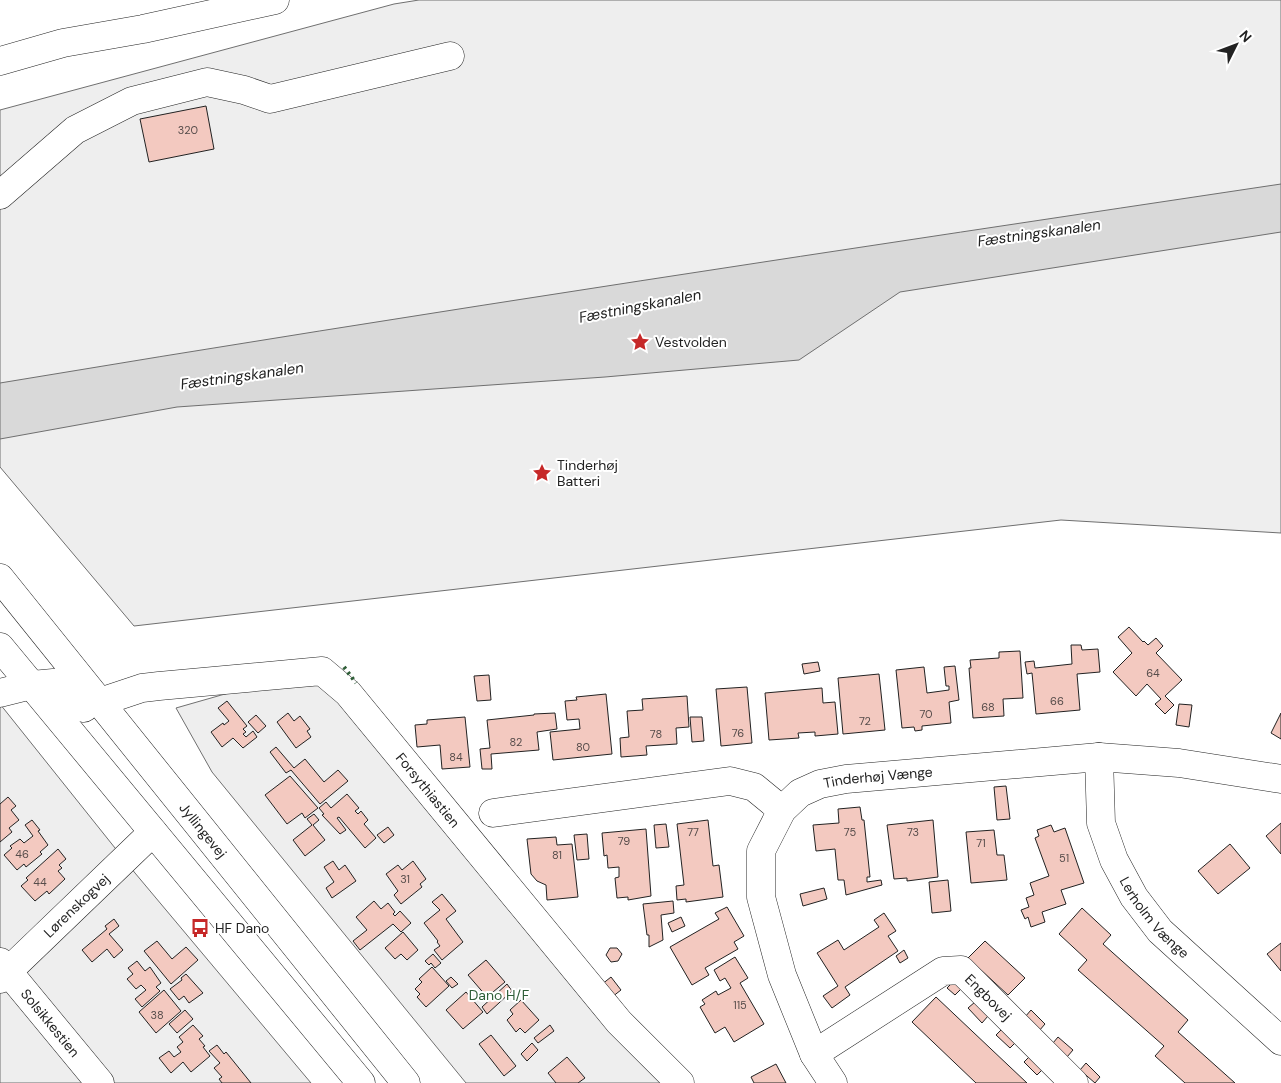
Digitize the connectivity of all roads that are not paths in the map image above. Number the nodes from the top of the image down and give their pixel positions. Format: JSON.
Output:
{"nodes":[{"id":1,"x":275,"y":0,"type":"edge"},
{"id":2,"x":63,"y":43,"type":"junction"},
{"id":3,"x":0,"y":53,"type":"edge"},
{"id":4,"x":450,"y":56,"type":"dead end"},
{"id":5,"x":0,"y":61,"type":"edge"},
{"id":6,"x":0,"y":195,"type":"edge"},
{"id":7,"x":0,"y":578,"type":"edge"},
{"id":8,"x":0,"y":648,"type":"edge"},
{"id":9,"x":32,"y":685,"type":"junction"},
{"id":10,"x":0,"y":693,"type":"edge"},
{"id":11,"x":100,"y":702,"type":"junction"},
{"id":12,"x":136,"y":748,"type":"junction"},
{"id":13,"x":1099,"y":757,"type":"junction"},
{"id":14,"x":1281,"y":779,"type":"edge"},
{"id":15,"x":782,"y":810,"type":"junction"},
{"id":16,"x":492,"y":813,"type":"dead end"},
{"id":17,"x":153,"y":832,"type":"junction"},
{"id":18,"x":3,"y":971,"type":"edge"},
{"id":19,"x":1281,"y":1041,"type":"edge"},
{"id":20,"x":814,"y":1054,"type":"junction"},
{"id":21,"x":100,"y":1083,"type":"edge"},
{"id":22,"x":361,"y":1083,"type":"edge"},
{"id":23,"x":406,"y":1083,"type":"edge"},
{"id":24,"x":680,"y":1083,"type":"edge"},
{"id":25,"x":833,"y":1083,"type":"edge"},
{"id":26,"x":1074,"y":1083,"type":"edge"}],
"edges":[{"from":1,"to":2,"type":"main road"},
{"from":2,"to":3,"type":"main road"},
{"from":2,"to":5,"type":"main road"},
{"from":4,"to":6,"type":"main road"},
{"from":7,"to":11,"type":"main road","name":"Jyllingevej"},
{"from":8,"to":9,"type":"main road"},
{"from":9,"to":10,"type":"main road"},
{"from":9,"to":12,"type":"main road"},
{"from":9,"to":17,"type":"main road"},
{"from":11,"to":12,"type":"main road","name":"Jyllingevej"},
{"from":11,"to":24,"type":"main road","name":"Forsythiastien"},
{"from":12,"to":23,"type":"main road","name":"Jyllingevej"},
{"from":13,"to":14,"type":"main road","name":"Tinderhøj Vænge"},
{"from":13,"to":15,"type":"main road","name":"Tinderhøj Vænge"},
{"from":13,"to":19,"type":"main road","name":"Lerholm Vænge"},
{"from":15,"to":16,"type":"main road"},
{"from":15,"to":20,"type":"main road"},
{"from":17,"to":18,"type":"main road","name":"Lørenskogvej"},
{"from":17,"to":22,"type":"main road"},
{"from":18,"to":21,"type":"main road","name":"Solsikkestien"},
{"from":20,"to":25,"type":"main road"},
{"from":20,"to":26,"type":"main road","name":"Engbovej"}]}
